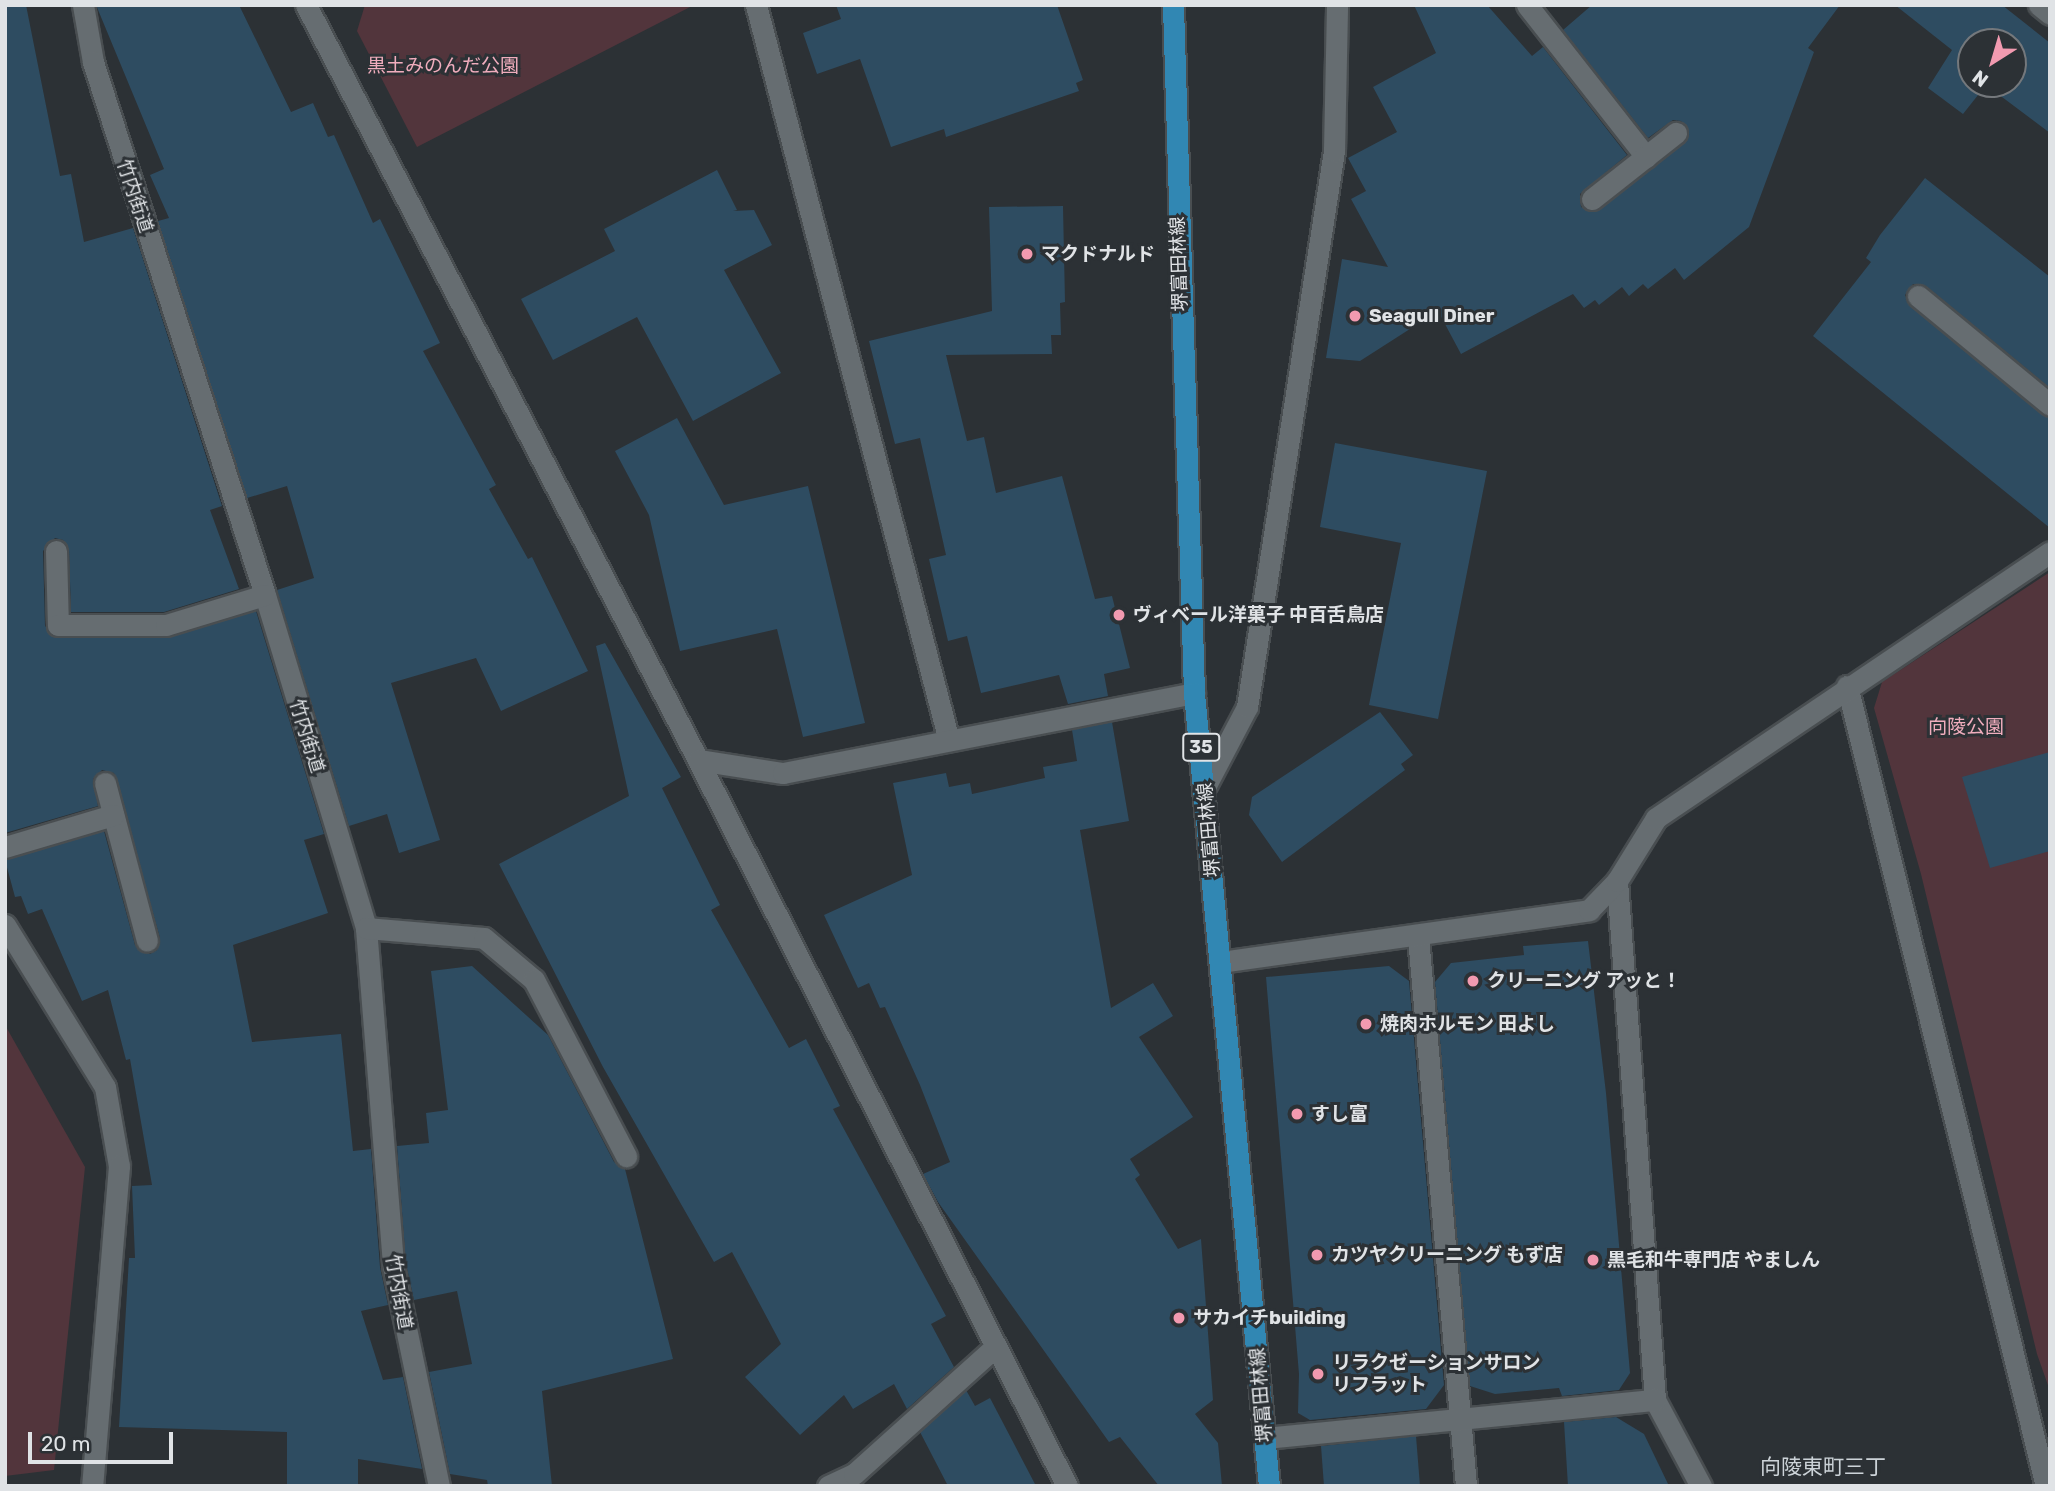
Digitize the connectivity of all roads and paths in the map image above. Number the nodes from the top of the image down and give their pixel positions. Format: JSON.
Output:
{"nodes":[{"id":1,"x":83,"y":5,"type":"edge"},
{"id":2,"x":306,"y":5,"type":"edge"},
{"id":3,"x":756,"y":5,"type":"edge"},
{"id":4,"x":1173,"y":5,"type":"edge"},
{"id":5,"x":1337,"y":5,"type":"edge"},
{"id":6,"x":1527,"y":5,"type":"edge"},
{"id":7,"x":2039,"y":5,"type":"edge"},
{"id":8,"x":2050,"y":14,"type":"edge"},
{"id":9,"x":1675,"y":133,"type":"dead end"},
{"id":10,"x":1646,"y":157,"type":"junction"},
{"id":11,"x":1592,"y":199,"type":"dead end"},
{"id":12,"x":1918,"y":296,"type":"dead end"},
{"id":13,"x":2050,"y":405,"type":"edge"},
{"id":14,"x":56,"y":551,"type":"dead end"},
{"id":15,"x":2050,"y":552,"type":"edge"},
{"id":16,"x":265,"y":595,"type":"junction"},
{"id":17,"x":1847,"y":686,"type":"junction"},
{"id":18,"x":1194,"y":693,"type":"junction"},
{"id":19,"x":948,"y":737,"type":"junction"},
{"id":20,"x":698,"y":760,"type":"junction"},
{"id":21,"x":105,"y":783,"type":"dead end"},
{"id":22,"x":1206,"y":785,"type":"junction"},
{"id":23,"x":113,"y":815,"type":"junction"},
{"id":24,"x":5,"y":847,"type":"edge"},
{"id":25,"x":1617,"y":881,"type":"junction"},
{"id":26,"x":5,"y":925,"type":"edge"},
{"id":27,"x":366,"y":928,"type":"junction"},
{"id":28,"x":1418,"y":937,"type":"junction"},
{"id":29,"x":147,"y":941,"type":"dead end"},
{"id":30,"x":1221,"y":962,"type":"junction"},
{"id":31,"x":626,"y":1156,"type":"dead end"},
{"id":32,"x":996,"y":1346,"type":"junction"},
{"id":33,"x":1655,"y":1400,"type":"junction"},
{"id":34,"x":1460,"y":1422,"type":"junction"},
{"id":35,"x":1265,"y":1438,"type":"junction"},
{"id":36,"x":92,"y":1486,"type":"edge"},
{"id":37,"x":439,"y":1486,"type":"edge"},
{"id":38,"x":828,"y":1486,"type":"edge"},
{"id":39,"x":1067,"y":1486,"type":"edge"},
{"id":40,"x":1269,"y":1486,"type":"edge"},
{"id":41,"x":1466,"y":1486,"type":"edge"},
{"id":42,"x":1701,"y":1486,"type":"edge"},
{"id":43,"x":2046,"y":1486,"type":"edge"}],
"edges":[{"from":1,"to":16,"type":"street","name":"竹内街道"},
{"from":2,"to":20,"type":"street"},
{"from":3,"to":19,"type":"street"},
{"from":4,"to":18,"type":"main road","name":"堺富田林線","number":"35"},
{"from":5,"to":22,"type":"street"},
{"from":6,"to":10,"type":"street"},
{"from":7,"to":8,"type":"street"},
{"from":9,"to":10,"type":"street"},
{"from":10,"to":11,"type":"street"},
{"from":12,"to":13,"type":"street"},
{"from":14,"to":16,"type":"street"},
{"from":15,"to":17,"type":"street"},
{"from":16,"to":27,"type":"street","name":"竹内街道"},
{"from":17,"to":25,"type":"street"},
{"from":17,"to":43,"type":"street"},
{"from":18,"to":19,"type":"street"},
{"from":18,"to":22,"type":"main road","name":"堺富田林線","number":"35"},
{"from":19,"to":20,"type":"street"},
{"from":20,"to":32,"type":"street"},
{"from":21,"to":23,"type":"street"},
{"from":22,"to":30,"type":"main road","name":"堺富田林線","number":"35"},
{"from":23,"to":24,"type":"street"},
{"from":23,"to":29,"type":"street"},
{"from":25,"to":28,"type":"street"},
{"from":25,"to":33,"type":"street"},
{"from":26,"to":36,"type":"street"},
{"from":27,"to":31,"type":"street"},
{"from":27,"to":37,"type":"street","name":"竹内街道"},
{"from":28,"to":30,"type":"street"},
{"from":28,"to":34,"type":"street"},
{"from":30,"to":35,"type":"main road","name":"堺富田林線","number":"35"},
{"from":32,"to":38,"type":"street"},
{"from":32,"to":39,"type":"street"},
{"from":33,"to":34,"type":"street"},
{"from":33,"to":42,"type":"street"},
{"from":34,"to":35,"type":"street"},
{"from":34,"to":41,"type":"street"},
{"from":35,"to":40,"type":"main road","name":"堺富田林線","number":"35"}]}
